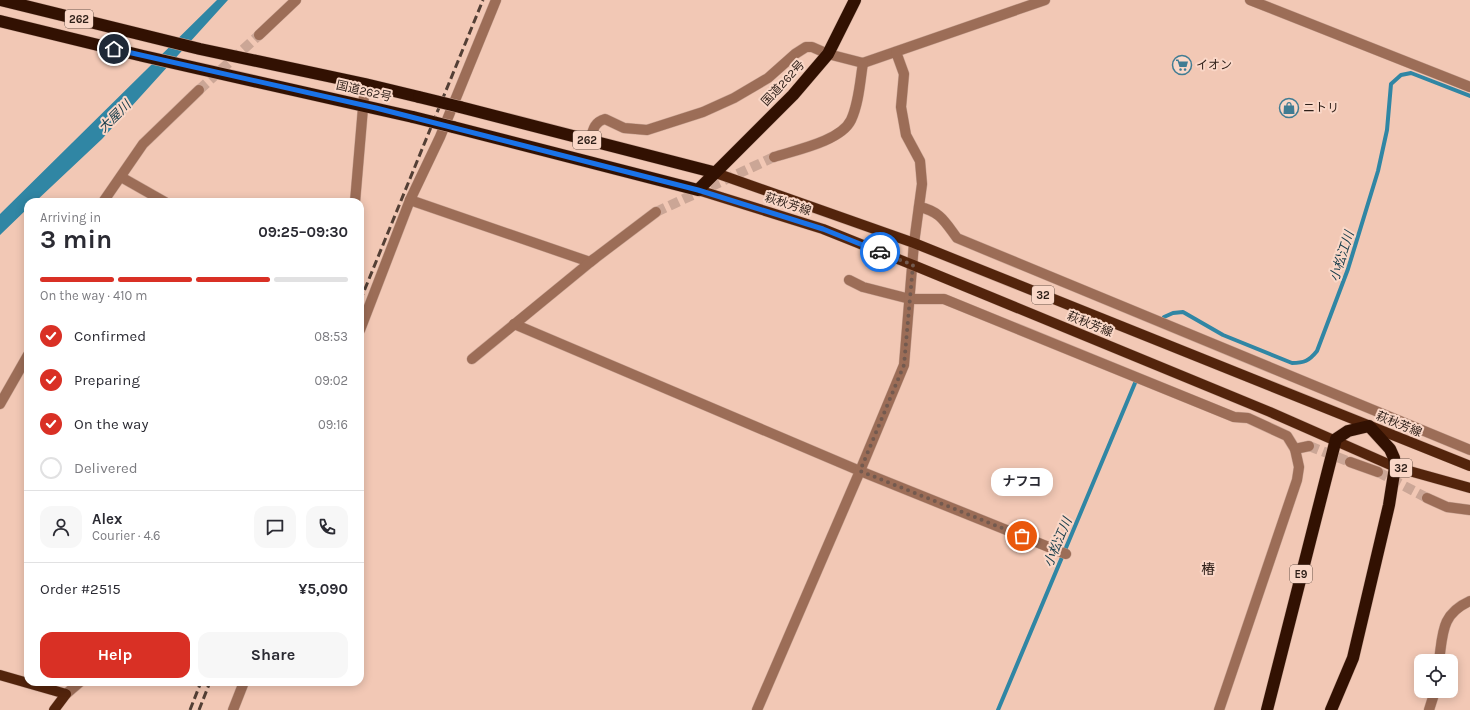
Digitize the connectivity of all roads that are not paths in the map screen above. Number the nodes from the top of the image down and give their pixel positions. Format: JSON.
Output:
{"nodes":[{"id":1,"x":1,"y":0,"type":"edge"},
{"id":2,"x":296,"y":0,"type":"edge"},
{"id":3,"x":496,"y":0,"type":"edge"},
{"id":4,"x":855,"y":0,"type":"edge"},
{"id":5,"x":1045,"y":0,"type":"edge"},
{"id":6,"x":1250,"y":0,"type":"edge"},
{"id":7,"x":0,"y":21,"type":"edge"},
{"id":8,"x":259,"y":35,"type":"tunnel mouth"},
{"id":9,"x":896,"y":52,"type":"junction"},
{"id":10,"x":828,"y":54,"type":"junction"},
{"id":11,"x":863,"y":63,"type":"junction"},
{"id":12,"x":365,"y":84,"type":"junction"},
{"id":13,"x":1470,"y":87,"type":"edge"},
{"id":14,"x":199,"y":90,"type":"tunnel mouth"},
{"id":15,"x":363,"y":105,"type":"junction"},
{"id":16,"x":590,"y":141,"type":"junction"},
{"id":17,"x":774,"y":157,"type":"tunnel mouth"},
{"id":18,"x":713,"y":172,"type":"junction"},
{"id":19,"x":121,"y":177,"type":"junction"},
{"id":20,"x":698,"y":190,"type":"junction"},
{"id":21,"x":106,"y":198,"type":"edge"},
{"id":22,"x":158,"y":198,"type":"edge"},
{"id":23,"x":355,"y":198,"type":"edge"},
{"id":24,"x":410,"y":200,"type":"junction"},
{"id":25,"x":919,"y":207,"type":"junction"},
{"id":26,"x":656,"y":212,"type":"tunnel mouth"},
{"id":27,"x":914,"y":243,"type":"junction"},
{"id":28,"x":594,"y":259,"type":"junction"},
{"id":29,"x":913,"y":265,"type":"junction"},
{"id":30,"x":849,"y":280,"type":"dead end"},
{"id":31,"x":910,"y":299,"type":"junction"},
{"id":32,"x":364,"y":320,"type":"edge"},
{"id":33,"x":514,"y":324,"type":"junction"},
{"id":34,"x":472,"y":359,"type":"dead end"},
{"id":35,"x":24,"y":362,"type":"edge"},
{"id":36,"x":0,"y":404,"type":"edge"},
{"id":37,"x":1370,"y":426,"type":"junction"},
{"id":38,"x":1336,"y":439,"type":"junction"},
{"id":39,"x":1309,"y":446,"type":"tunnel mouth"},
{"id":40,"x":1295,"y":449,"type":"junction"},
{"id":41,"x":1470,"y":450,"type":"edge"},
{"id":42,"x":1350,"y":462,"type":"tunnel mouth"},
{"id":43,"x":1470,"y":466,"type":"edge"},
{"id":44,"x":1395,"y":467,"type":"junction"},
{"id":45,"x":860,"y":471,"type":"junction"},
{"id":46,"x":1378,"y":472,"type":"tunnel mouth"},
{"id":47,"x":1470,"y":488,"type":"edge"},
{"id":48,"x":1427,"y":498,"type":"tunnel mouth"},
{"id":49,"x":1470,"y":510,"type":"edge"},
{"id":50,"x":1066,"y":554,"type":"dead end"},
{"id":51,"x":1470,"y":601,"type":"edge"},
{"id":52,"x":1440,"y":654,"type":"edge"},
{"id":53,"x":0,"y":675,"type":"edge"},
{"id":54,"x":24,"y":682,"type":"edge"},
{"id":55,"x":38,"y":686,"type":"edge"},
{"id":56,"x":75,"y":686,"type":"edge"},
{"id":57,"x":242,"y":686,"type":"edge"},
{"id":58,"x":66,"y":694,"type":"junction"},
{"id":59,"x":1433,"y":698,"type":"edge"},
{"id":60,"x":54,"y":710,"type":"edge"},
{"id":61,"x":233,"y":710,"type":"edge"},
{"id":62,"x":757,"y":710,"type":"edge"},
{"id":63,"x":1219,"y":710,"type":"edge"},
{"id":64,"x":1267,"y":710,"type":"edge"},
{"id":65,"x":1331,"y":710,"type":"edge"},
{"id":66,"x":1429,"y":710,"type":"edge"}],
"edges":[{"from":1,"to":12,"type":"highway","name":"国道262号","number":"262"},
{"from":2,"to":8,"type":"street"},
{"from":3,"to":24,"type":"street"},
{"from":4,"to":10,"type":"highway","name":"国道262号"},
{"from":5,"to":9,"type":"street"},
{"from":6,"to":13,"type":"street"},
{"from":7,"to":15,"type":"highway","name":"国道262号","number":"262"},
{"from":9,"to":11,"type":"street"},
{"from":9,"to":25,"type":"street"},
{"from":10,"to":11,"type":"street"},
{"from":10,"to":16,"type":"street"},
{"from":10,"to":18,"type":"highway","name":"国道262号"},
{"from":11,"to":17,"type":"street"},
{"from":12,"to":15,"type":"street"},
{"from":12,"to":16,"type":"highway","name":"国道262号","number":"262","bridge":true},
{"from":14,"to":19,"type":"street"},
{"from":15,"to":20,"type":"highway","name":"国道262号","number":"262","bridge":true},
{"from":15,"to":23,"type":"street"},
{"from":16,"to":18,"type":"highway","name":"国道262号","number":"262"},
{"from":18,"to":20,"type":"highway","name":"国道262号"},
{"from":18,"to":27,"type":"main road","name":"萩秋芳線","number":"32"},
{"from":19,"to":21,"type":"street"},
{"from":19,"to":22,"type":"street"},
{"from":20,"to":29,"type":"main road","name":"萩秋芳線","number":"32"},
{"from":24,"to":28,"type":"street"},
{"from":24,"to":32,"type":"street"},
{"from":25,"to":27,"type":"street"},
{"from":25,"to":41,"type":"street"},
{"from":26,"to":28,"type":"street"},
{"from":27,"to":29,"type":"street"},
{"from":27,"to":37,"type":"main road","name":"萩秋芳線","number":"32"},
{"from":28,"to":33,"type":"street"},
{"from":29,"to":31,"type":"street"},
{"from":29,"to":38,"type":"main road","name":"萩秋芳線","number":"32"},
{"from":30,"to":31,"type":"street"},
{"from":31,"to":40,"type":"street"},
{"from":31,"to":45,"type":"street"},
{"from":33,"to":34,"type":"street"},
{"from":33,"to":45,"type":"street"},
{"from":35,"to":36,"type":"street"},
{"from":37,"to":38,"type":"highway"},
{"from":37,"to":43,"type":"main road","name":"萩秋芳線","number":"32"},
{"from":37,"to":44,"type":"highway"},
{"from":38,"to":44,"type":"main road","name":"萩秋芳線","number":"32"},
{"from":38,"to":64,"type":"highway","number":"E9"},
{"from":39,"to":40,"type":"street"},
{"from":40,"to":63,"type":"street"},
{"from":42,"to":46,"type":"street"},
{"from":44,"to":47,"type":"main road","name":"萩秋芳線","number":"32"},
{"from":44,"to":65,"type":"highway"},
{"from":45,"to":50,"type":"street"},
{"from":45,"to":62,"type":"street"},
{"from":48,"to":49,"type":"street"},
{"from":51,"to":52,"type":"street"},
{"from":53,"to":54,"type":"main road"},
{"from":55,"to":58,"type":"main road"},
{"from":56,"to":58,"type":"street"},
{"from":57,"to":61,"type":"street"},
{"from":58,"to":60,"type":"main road"},
{"from":59,"to":66,"type":"street"}]}
